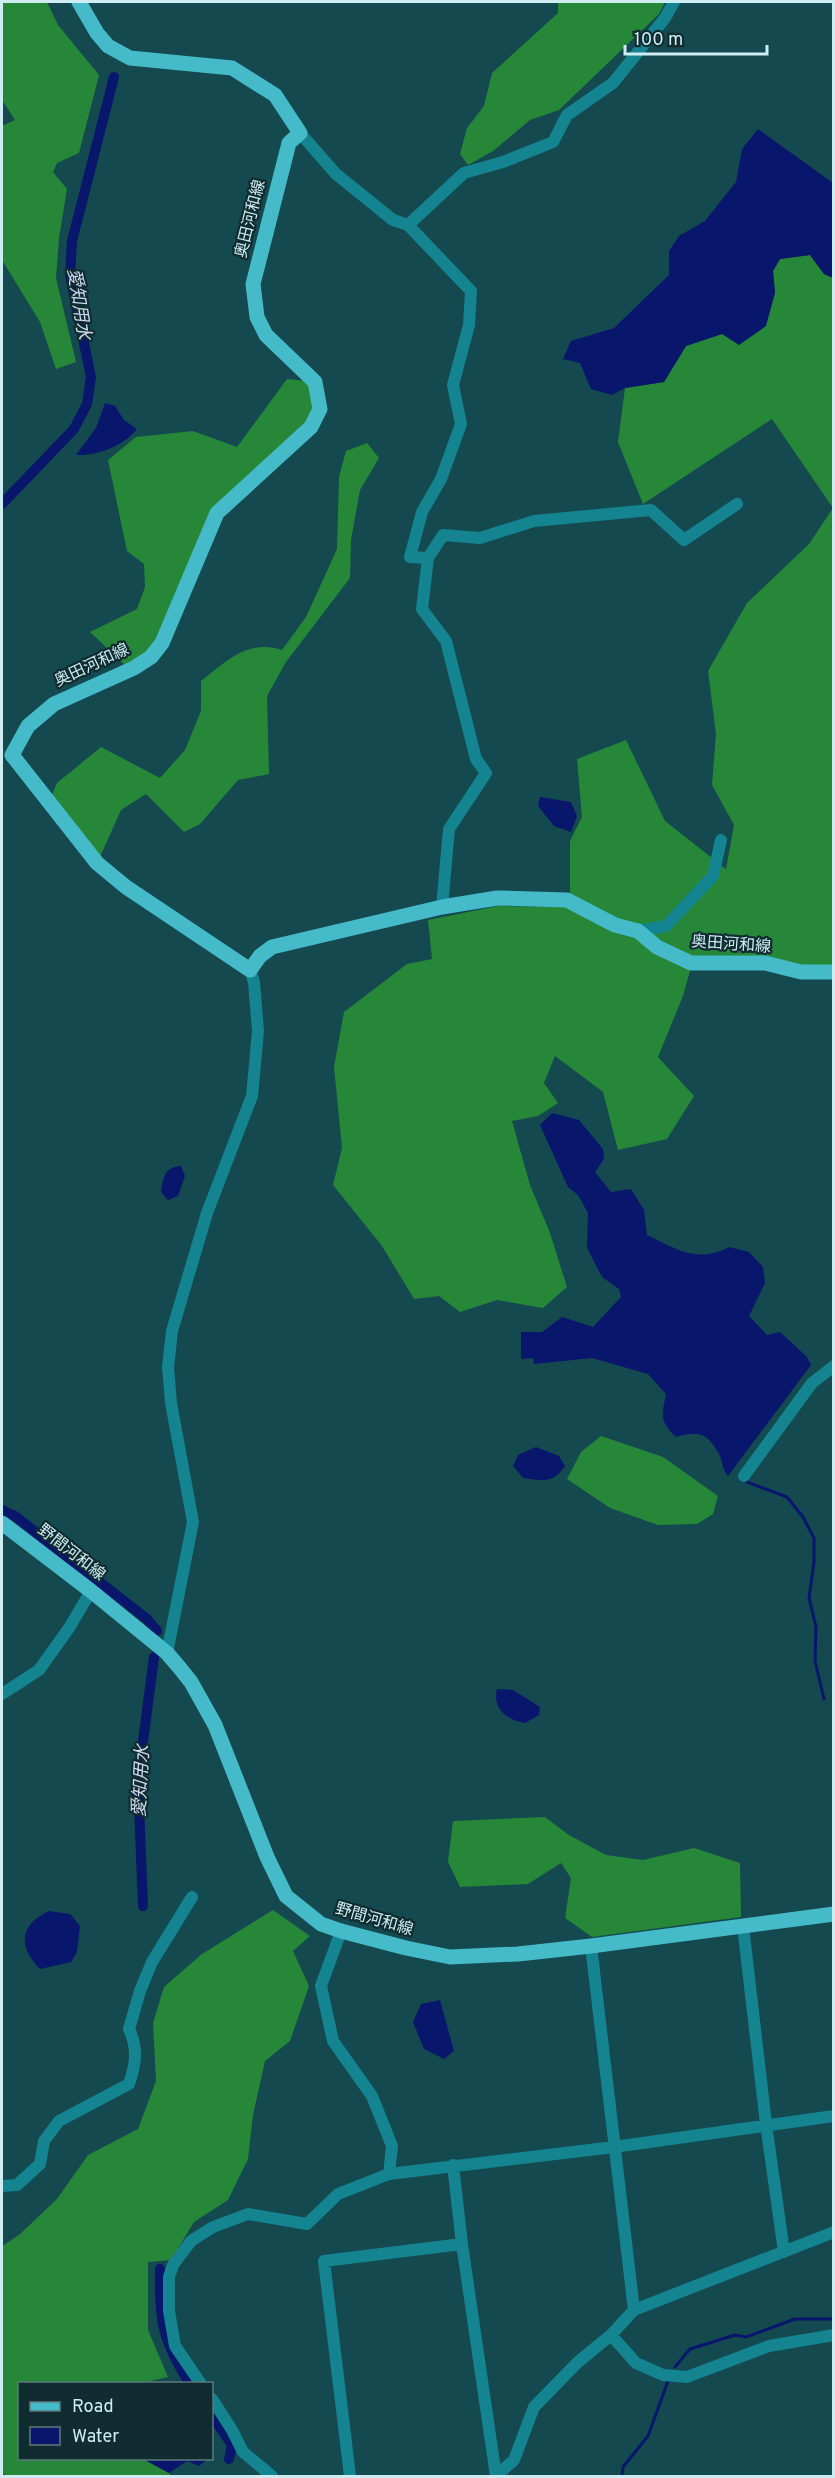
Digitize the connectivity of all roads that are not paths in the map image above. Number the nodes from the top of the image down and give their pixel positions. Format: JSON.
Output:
{"nodes":[{"id":1,"x":79,"y":2,"type":"edge"},
{"id":2,"x":674,"y":2,"type":"edge"},
{"id":3,"x":300,"y":133,"type":"junction"},
{"id":4,"x":408,"y":225,"type":"junction"},
{"id":5,"x":737,"y":504,"type":"dead end"},
{"id":6,"x":428,"y":558,"type":"junction"},
{"id":7,"x":7,"y":751,"type":"edge"},
{"id":8,"x":721,"y":840,"type":"dead end"},
{"id":9,"x":442,"y":907,"type":"junction"},
{"id":10,"x":638,"y":931,"type":"junction"},
{"id":11,"x":250,"y":970,"type":"junction"},
{"id":12,"x":834,"y":972,"type":"edge"},
{"id":13,"x":834,"y":1366,"type":"edge"},
{"id":14,"x":744,"y":1476,"type":"dead end"},
{"id":15,"x":2,"y":1523,"type":"edge"},
{"id":16,"x":91,"y":1591,"type":"junction"},
{"id":17,"x":167,"y":1653,"type":"junction"},
{"id":18,"x":2,"y":1694,"type":"edge"},
{"id":19,"x":192,"y":1897,"type":"dead end"},
{"id":20,"x":834,"y":1914,"type":"edge"},
{"id":21,"x":743,"y":1926,"type":"junction"},
{"id":22,"x":340,"y":1931,"type":"junction"},
{"id":23,"x":591,"y":1946,"type":"junction"},
{"id":24,"x":834,"y":2116,"type":"edge"},
{"id":25,"x":766,"y":2124,"type":"junction"},
{"id":26,"x":614,"y":2147,"type":"junction"},
{"id":27,"x":453,"y":2165,"type":"junction"},
{"id":28,"x":389,"y":2174,"type":"junction"},
{"id":29,"x":2,"y":2186,"type":"edge"},
{"id":30,"x":834,"y":2232,"type":"edge"},
{"id":31,"x":462,"y":2244,"type":"junction"},
{"id":32,"x":784,"y":2252,"type":"junction"},
{"id":33,"x":634,"y":2310,"type":"junction"},
{"id":34,"x":611,"y":2335,"type":"junction"},
{"id":35,"x":834,"y":2335,"type":"edge"},
{"id":36,"x":200,"y":2382,"type":"edge"},
{"id":37,"x":213,"y":2401,"type":"edge"},
{"id":38,"x":272,"y":2476,"type":"edge"},
{"id":39,"x":350,"y":2476,"type":"edge"},
{"id":40,"x":496,"y":2476,"type":"edge"}],
"edges":[{"from":1,"to":3,"type":"main road"},
{"from":2,"to":4,"type":"street"},
{"from":3,"to":4,"type":"street"},
{"from":3,"to":7,"type":"main road","name":"奥田河和線"},
{"from":4,"to":6,"type":"street"},
{"from":5,"to":6,"type":"street"},
{"from":6,"to":9,"type":"street"},
{"from":7,"to":11,"type":"main road","name":"奥田河和線"},
{"from":8,"to":10,"type":"street"},
{"from":9,"to":10,"type":"main road","name":"奥田河和線"},
{"from":9,"to":11,"type":"main road","name":"奥田河和線"},
{"from":10,"to":12,"type":"main road","name":"奥田河和線"},
{"from":11,"to":17,"type":"street"},
{"from":13,"to":14,"type":"street"},
{"from":15,"to":16,"type":"main road","name":"野間河和線"},
{"from":16,"to":17,"type":"main road","name":"野間河和線"},
{"from":16,"to":18,"type":"street"},
{"from":17,"to":22,"type":"main road","name":"野間河和線"},
{"from":19,"to":29,"type":"street"},
{"from":20,"to":21,"type":"main road","name":"野間河和線"},
{"from":21,"to":23,"type":"main road","name":"野間河和線"},
{"from":21,"to":25,"type":"street"},
{"from":22,"to":23,"type":"main road","name":"野間河和線"},
{"from":22,"to":28,"type":"street"},
{"from":23,"to":26,"type":"street"},
{"from":24,"to":25,"type":"street"},
{"from":25,"to":26,"type":"street"},
{"from":25,"to":32,"type":"street"},
{"from":26,"to":27,"type":"street"},
{"from":26,"to":33,"type":"street"},
{"from":27,"to":28,"type":"street"},
{"from":27,"to":31,"type":"street"},
{"from":28,"to":36,"type":"street"},
{"from":30,"to":32,"type":"street"},
{"from":31,"to":39,"type":"street"},
{"from":31,"to":40,"type":"street"},
{"from":32,"to":33,"type":"street"},
{"from":33,"to":34,"type":"street"},
{"from":34,"to":35,"type":"street"},
{"from":34,"to":40,"type":"street"},
{"from":37,"to":38,"type":"street"}]}
